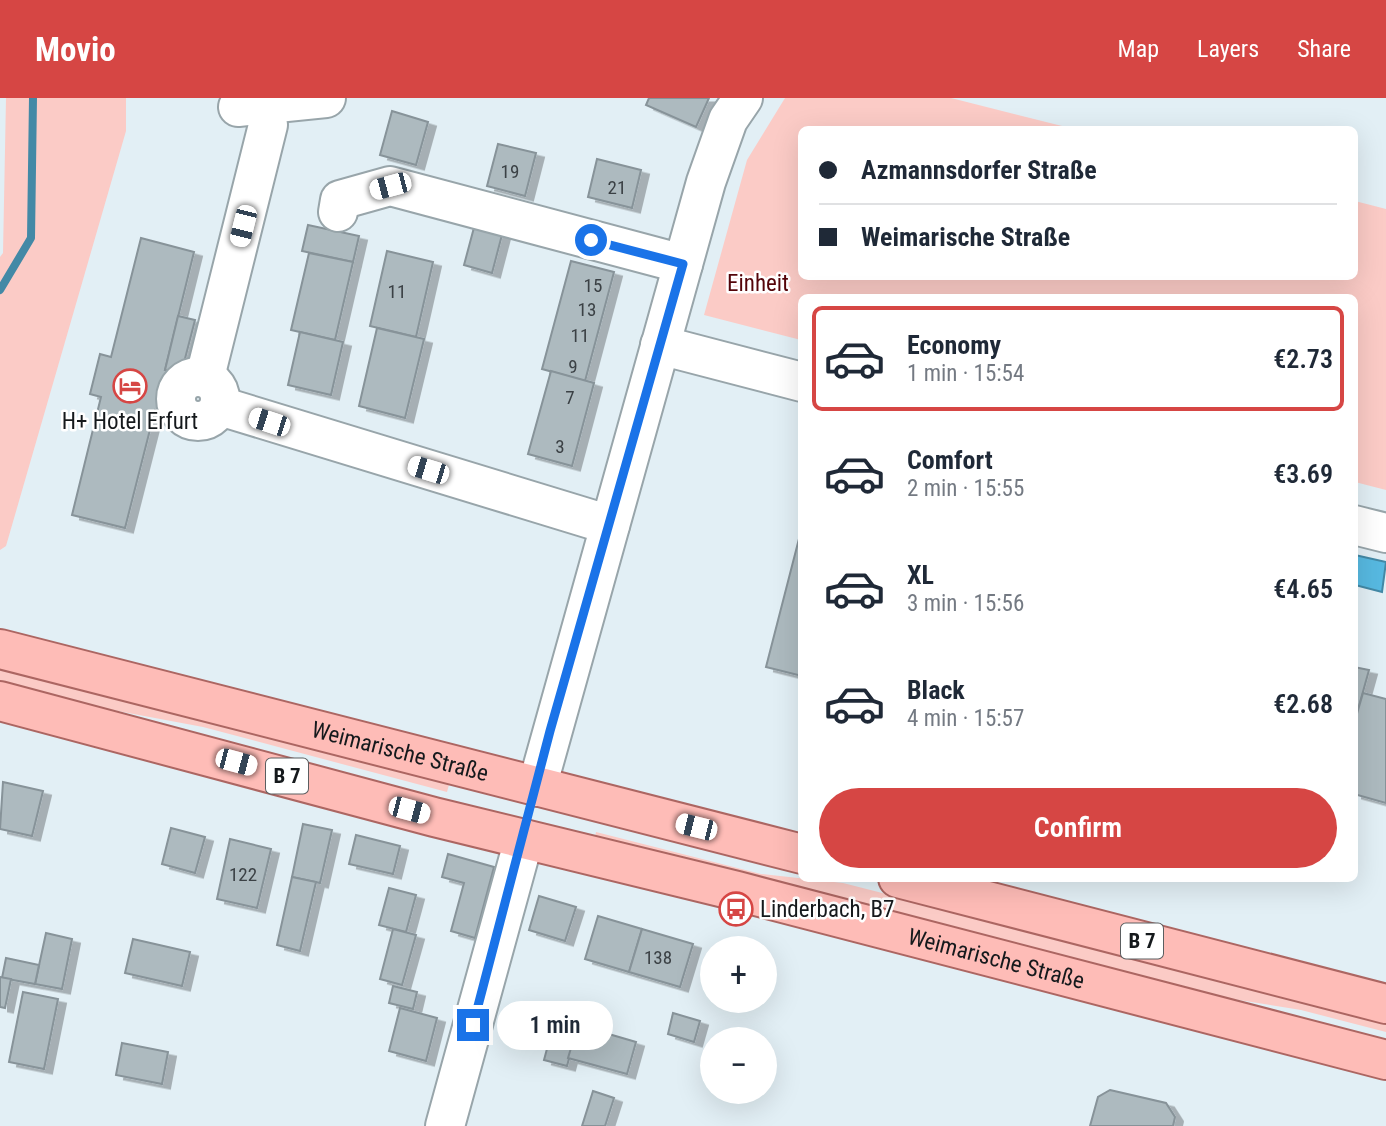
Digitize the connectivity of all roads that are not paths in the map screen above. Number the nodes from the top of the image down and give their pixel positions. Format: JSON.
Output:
{"nodes":[{"id":1,"x":326,"y":98,"type":"edge"},
{"id":2,"x":743,"y":98,"type":"edge"},
{"id":3,"x":338,"y":212,"type":"dead end"},
{"id":4,"x":683,"y":264,"type":"junction"},
{"id":5,"x":660,"y":345,"type":"junction"},
{"id":6,"x":798,"y":381,"type":"edge"},
{"id":7,"x":610,"y":525,"type":"junction"},
{"id":8,"x":1358,"y":526,"type":"edge"},
{"id":9,"x":1386,"y":533,"type":"edge"},
{"id":10,"x":0,"y":649,"type":"edge"},
{"id":11,"x":0,"y":701,"type":"edge"},
{"id":12,"x":537,"y":787,"type":"junction"},
{"id":13,"x":524,"y":839,"type":"junction"},
{"id":14,"x":798,"y":853,"type":"edge"},
{"id":15,"x":913,"y":882,"type":"edge"},
{"id":16,"x":1386,"y":1004,"type":"edge"},
{"id":17,"x":1386,"y":1060,"type":"edge"},
{"id":18,"x":445,"y":1126,"type":"edge"}],
"edges":[{"from":1,"to":7,"type":"street"},
{"from":2,"to":4,"type":"street"},
{"from":3,"to":4,"type":"street"},
{"from":4,"to":5,"type":"street"},
{"from":5,"to":6,"type":"street"},
{"from":5,"to":7,"type":"street"},
{"from":7,"to":12,"type":"street"},
{"from":8,"to":9,"type":"street"},
{"from":10,"to":12,"type":"main road","name":"Weimarische Straße","number":"B 7"},
{"from":11,"to":13,"type":"main road","name":"Weimarische Straße","number":"B 7"},
{"from":12,"to":13,"type":"main road"},
{"from":12,"to":14,"type":"main road","name":"Weimarische Straße","number":"B 7"},
{"from":13,"to":17,"type":"main road","name":"Weimarische Straße","number":"B 7"},
{"from":13,"to":18,"type":"street"},
{"from":15,"to":16,"type":"main road","number":"B 7"}]}
